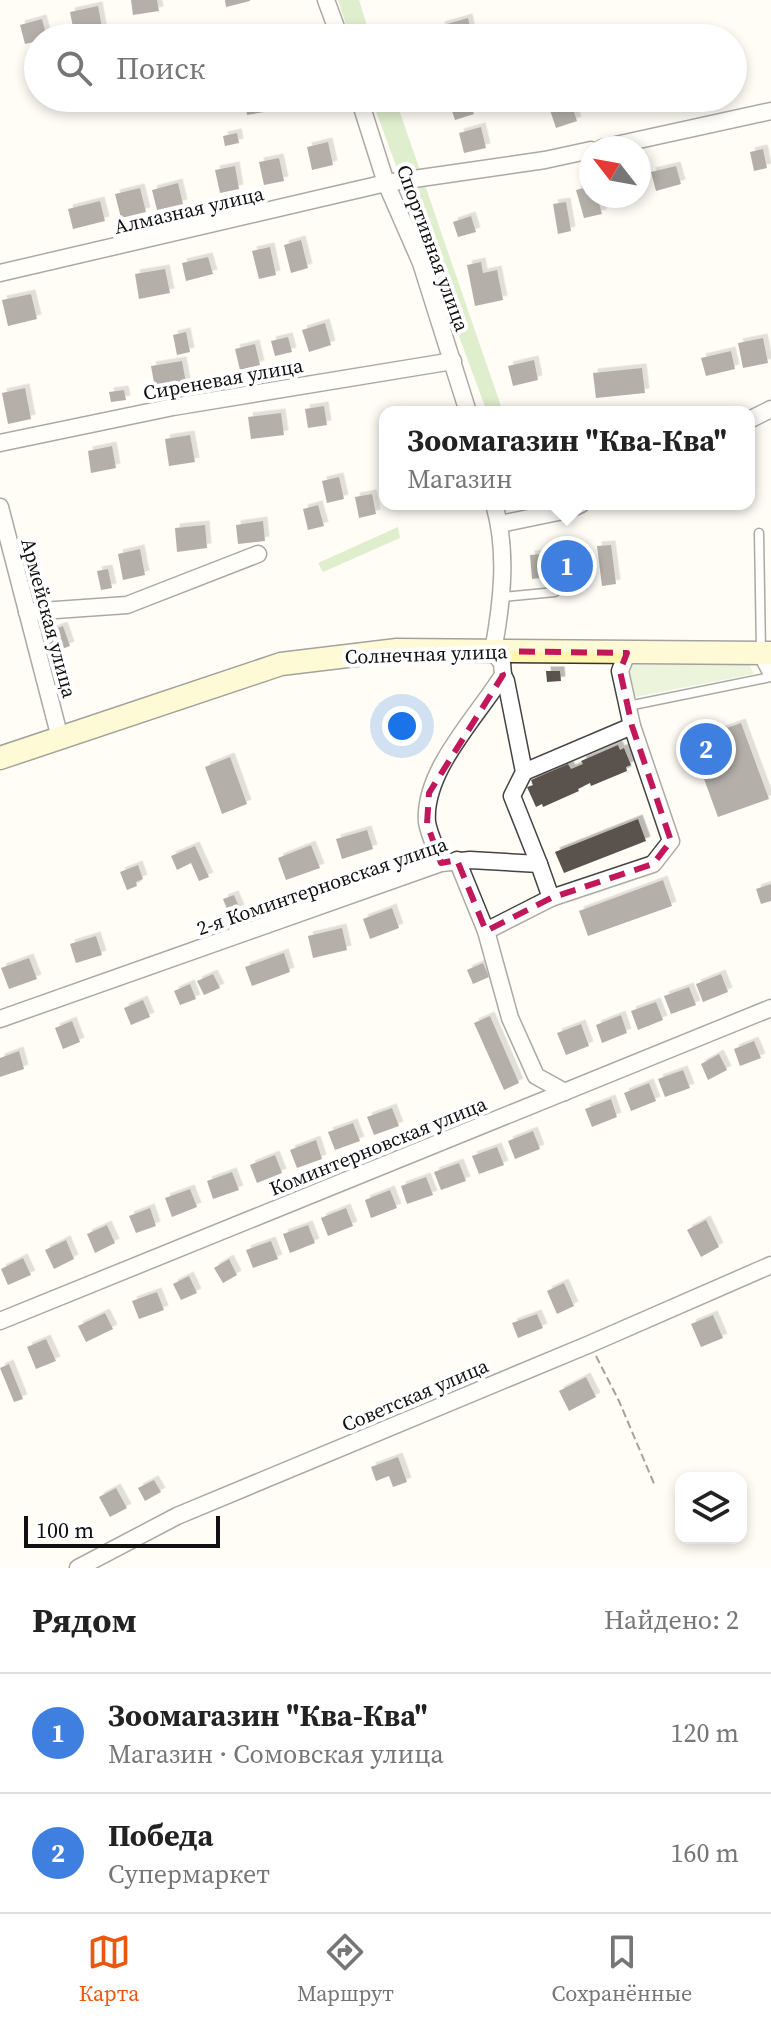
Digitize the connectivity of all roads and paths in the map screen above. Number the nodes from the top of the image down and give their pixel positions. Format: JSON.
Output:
{"nodes":[{"id":1,"x":326,"y":0,"type":"edge"},
{"id":2,"x":335,"y":24,"type":"edge"},
{"id":3,"x":771,"y":111,"type":"edge"},
{"id":4,"x":363,"y":112,"type":"edge"},
{"id":5,"x":651,"y":137,"type":"edge"},
{"id":6,"x":579,"y":153,"type":"edge"},
{"id":7,"x":386,"y":183,"type":"junction"},
{"id":8,"x":0,"y":273,"type":"edge"},
{"id":9,"x":453,"y":361,"type":"junction"},
{"id":10,"x":466,"y":406,"type":"edge"},
{"id":11,"x":0,"y":443,"type":"edge"},
{"id":12,"x":0,"y":507,"type":"edge"},
{"id":13,"x":496,"y":510,"type":"edge"},
{"id":14,"x":568,"y":510,"type":"edge"},
{"id":15,"x":500,"y":524,"type":"junction"},
{"id":16,"x":759,"y":533,"type":"dead end"},
{"id":17,"x":258,"y":554,"type":"dead end"},
{"id":18,"x":555,"y":592,"type":"dead end"},
{"id":19,"x":502,"y":597,"type":"junction"},
{"id":20,"x":27,"y":612,"type":"junction"},
{"id":21,"x":493,"y":651,"type":"junction"},
{"id":22,"x":627,"y":653,"type":"junction"},
{"id":23,"x":769,"y":664,"type":"edge"},
{"id":24,"x":503,"y":675,"type":"junction"},
{"id":25,"x":627,"y":707,"type":"junction"},
{"id":26,"x":632,"y":726,"type":"junction"},
{"id":27,"x":60,"y":738,"type":"junction"},
{"id":28,"x":0,"y":758,"type":"edge"},
{"id":29,"x":524,"y":772,"type":"junction"},
{"id":30,"x":449,"y":861,"type":"junction"},
{"id":31,"x":539,"y":864,"type":"junction"},
{"id":32,"x":551,"y":898,"type":"junction"},
{"id":33,"x":486,"y":931,"type":"junction"},
{"id":34,"x":771,"y":1008,"type":"edge"},
{"id":35,"x":0,"y":1019,"type":"edge"},
{"id":36,"x":565,"y":1092,"type":"junction"},
{"id":37,"x":771,"y":1265,"type":"edge"},
{"id":38,"x":0,"y":1321,"type":"edge"},
{"id":39,"x":590,"y":1344,"type":"junction"},
{"id":40,"x":655,"y":1486,"type":"dead end"},
{"id":41,"x":78,"y":1568,"type":"edge"}],
"edges":[{"from":1,"to":2,"type":"street"},
{"from":3,"to":5,"type":"street"},
{"from":4,"to":7,"type":"street","name":"Спортивная улица"},
{"from":6,"to":7,"type":"street","name":"Алмазная улица"},
{"from":7,"to":8,"type":"street","name":"Алмазная улица"},
{"from":7,"to":9,"type":"street","name":"Спортивная улица"},
{"from":9,"to":10,"type":"street","name":"Спортивная улица"},
{"from":9,"to":11,"type":"street","name":"Сиреневая улица"},
{"from":12,"to":20,"type":"street","name":"Армейская улица"},
{"from":13,"to":15,"type":"street"},
{"from":14,"to":15,"type":"street"},
{"from":15,"to":19,"type":"street"},
{"from":16,"to":23,"type":"lane"},
{"from":17,"to":20,"type":"street"},
{"from":18,"to":19,"type":"lane"},
{"from":19,"to":21,"type":"street"},
{"from":20,"to":27,"type":"street","name":"Армейская улица"},
{"from":21,"to":22,"type":"street","name":"Солнечная улица"},
{"from":21,"to":24,"type":"street"},
{"from":21,"to":27,"type":"street","name":"Солнечная улица"},
{"from":22,"to":23,"type":"street","name":"Солнечная улица"},
{"from":22,"to":25,"type":"street"},
{"from":23,"to":25,"type":"lane"},
{"from":24,"to":29,"type":"street"},
{"from":24,"to":30,"type":"street"},
{"from":25,"to":26,"type":"street"},
{"from":26,"to":29,"type":"street"},
{"from":26,"to":32,"type":"street"},
{"from":27,"to":28,"type":"street","name":"Солнечная улица"},
{"from":29,"to":31,"type":"street"},
{"from":30,"to":31,"type":"street","name":"2-я Коминтерновская улица"},
{"from":30,"to":33,"type":"street"},
{"from":30,"to":35,"type":"street","name":"2-я Коминтерновская улица"},
{"from":31,"to":32,"type":"street"},
{"from":32,"to":33,"type":"street"},
{"from":33,"to":36,"type":"street"},
{"from":34,"to":36,"type":"street","name":"Коминтерновская улица"},
{"from":36,"to":38,"type":"street","name":"Коминтерновская улица"},
{"from":37,"to":39,"type":"street","name":"Советская улица"},
{"from":39,"to":40,"type":"path"},
{"from":39,"to":41,"type":"street","name":"Советская улица"}]}
